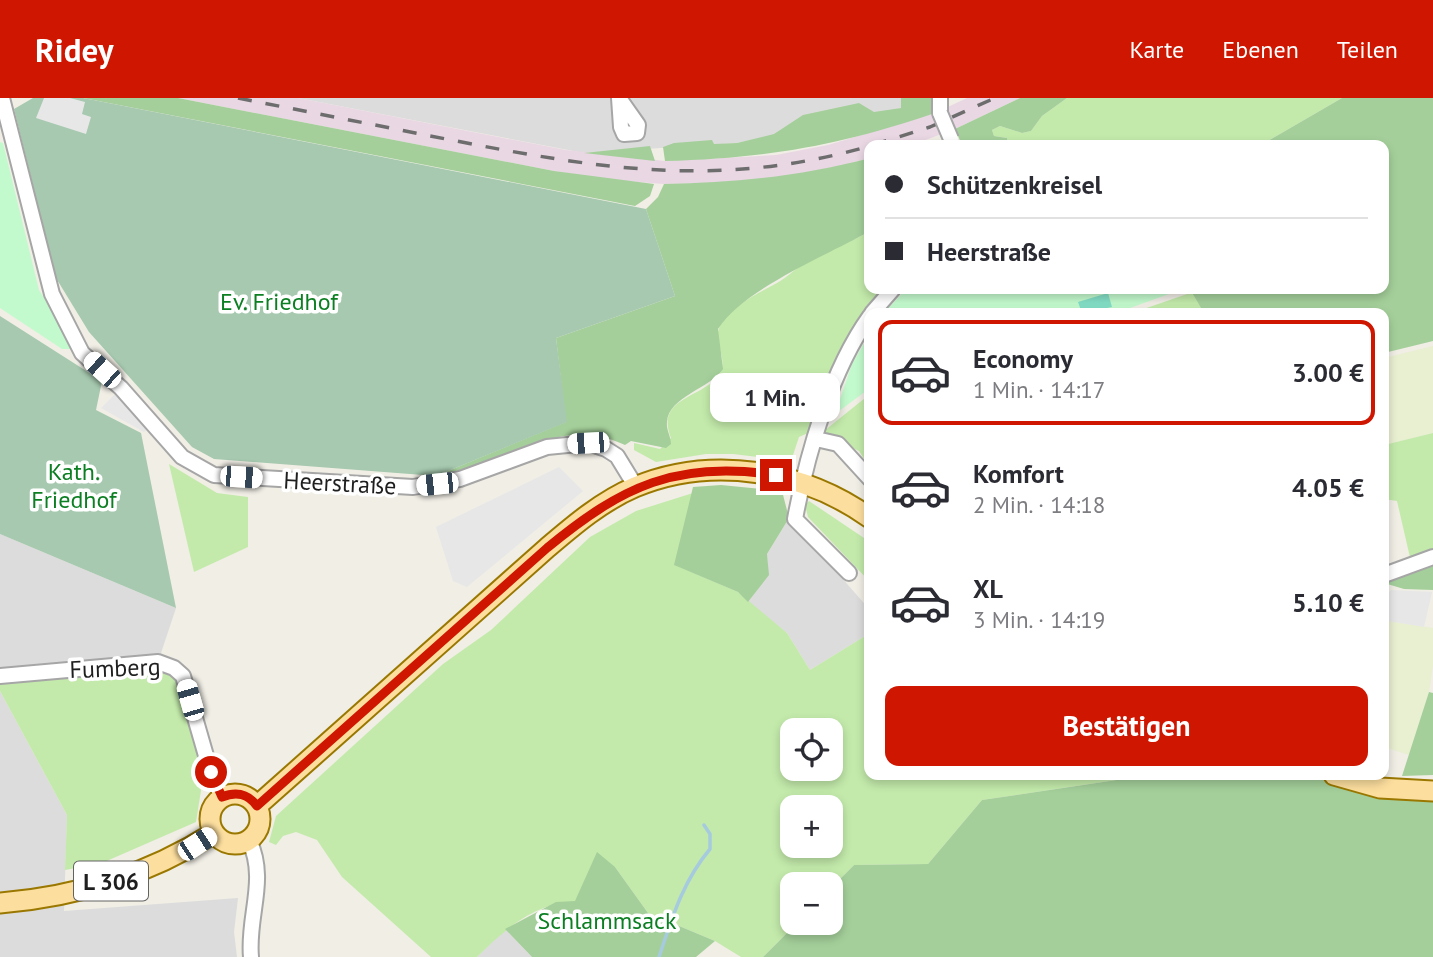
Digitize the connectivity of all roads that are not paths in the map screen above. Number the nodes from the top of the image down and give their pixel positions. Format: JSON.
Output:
{"nodes":[{"id":1,"x":2,"y":98,"type":"edge"},
{"id":2,"x":940,"y":105,"type":"edge"},
{"id":3,"x":951,"y":140,"type":"edge"},
{"id":4,"x":889,"y":294,"type":"edge"},
{"id":5,"x":877,"y":308,"type":"edge"},
{"id":6,"x":864,"y":327,"type":"edge"},
{"id":7,"x":816,"y":439,"type":"junction"},
{"id":8,"x":864,"y":473,"type":"edge"},
{"id":9,"x":802,"y":482,"type":"junction"},
{"id":10,"x":635,"y":487,"type":"junction"},
{"id":11,"x":864,"y":514,"type":"edge"},
{"id":12,"x":1433,"y":557,"type":"edge"},
{"id":13,"x":849,"y":573,"type":"dead end"},
{"id":14,"x":1389,"y":573,"type":"edge"},
{"id":15,"x":0,"y":676,"type":"edge"},
{"id":16,"x":1352,"y":780,"type":"edge"},
{"id":17,"x":1433,"y":791,"type":"edge"},
{"id":18,"x":222,"y":797,"type":"junction"},
{"id":19,"x":257,"y":806,"type":"junction"},
{"id":20,"x":214,"y":833,"type":"junction"},
{"id":21,"x":249,"y":840,"type":"junction"},
{"id":22,"x":0,"y":903,"type":"edge"},
{"id":23,"x":251,"y":957,"type":"edge"}],
"edges":[{"from":1,"to":10,"type":"street","name":"Heerstraße"},
{"from":2,"to":3,"type":"street","bridge":true},
{"from":4,"to":5,"type":"street"},
{"from":6,"to":7,"type":"street"},
{"from":7,"to":8,"type":"street"},
{"from":7,"to":9,"type":"street"},
{"from":9,"to":10,"type":"main road"},
{"from":9,"to":11,"type":"main road"},
{"from":9,"to":13,"type":"street"},
{"from":10,"to":19,"type":"main road"},
{"from":12,"to":14,"type":"street"},
{"from":15,"to":18,"type":"street","name":"Fumberg"},
{"from":16,"to":17,"type":"main road"},
{"from":18,"to":19,"type":"main road"},
{"from":18,"to":20,"type":"main road"},
{"from":19,"to":21,"type":"main road"},
{"from":20,"to":21,"type":"main road"},
{"from":20,"to":22,"type":"main road","number":"L 306"},
{"from":21,"to":23,"type":"street"}]}
